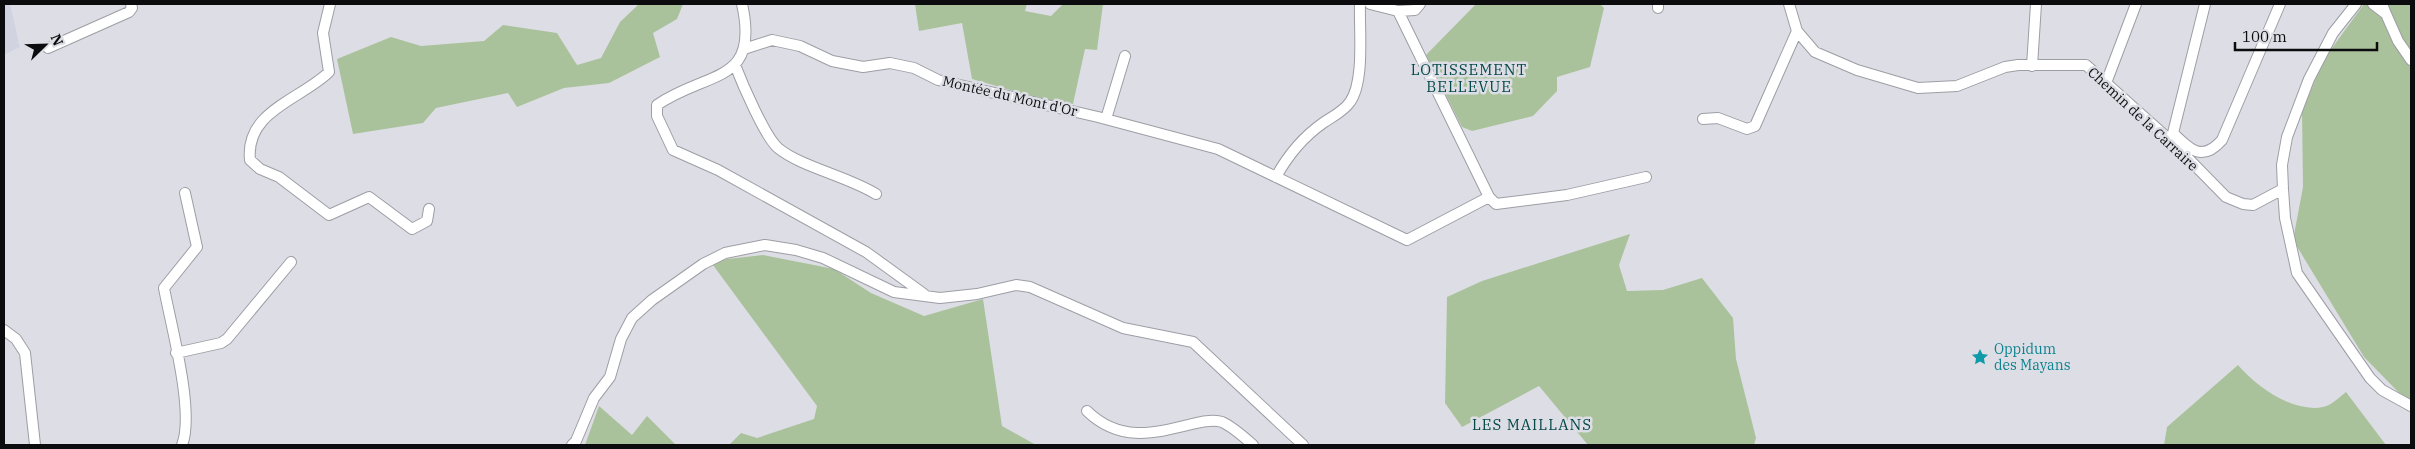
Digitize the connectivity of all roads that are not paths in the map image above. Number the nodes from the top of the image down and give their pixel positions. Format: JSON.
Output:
{"nodes":[{"id":1,"x":132,"y":4,"type":"edge"},
{"id":2,"x":330,"y":4,"type":"edge"},
{"id":3,"x":742,"y":4,"type":"edge"},
{"id":4,"x":1360,"y":4,"type":"edge"},
{"id":5,"x":1370,"y":4,"type":"edge"},
{"id":6,"x":1420,"y":4,"type":"edge"},
{"id":7,"x":1789,"y":4,"type":"edge"},
{"id":8,"x":2036,"y":4,"type":"edge"},
{"id":9,"x":2136,"y":4,"type":"edge"},
{"id":10,"x":2205,"y":4,"type":"edge"},
{"id":11,"x":2280,"y":4,"type":"edge"},
{"id":12,"x":2356,"y":4,"type":"edge"},
{"id":13,"x":2373,"y":4,"type":"edge"},
{"id":14,"x":2384,"y":9,"type":"edge"},
{"id":15,"x":1398,"y":11,"type":"junction"},
{"id":16,"x":1796,"y":31,"type":"junction"},
{"id":17,"x":48,"y":48,"type":"dead end"},
{"id":18,"x":744,"y":49,"type":"junction"},
{"id":19,"x":1125,"y":56,"type":"dead end"},
{"id":20,"x":2411,"y":60,"type":"edge"},
{"id":21,"x":735,"y":66,"type":"junction"},
{"id":22,"x":2032,"y":66,"type":"junction"},
{"id":23,"x":2106,"y":83,"type":"junction"},
{"id":24,"x":1106,"y":119,"type":"junction"},
{"id":25,"x":1703,"y":119,"type":"dead end"},
{"id":26,"x":2204,"y":152,"type":"junction"},
{"id":27,"x":2192,"y":162,"type":"junction"},
{"id":28,"x":1276,"y":177,"type":"junction"},
{"id":29,"x":1646,"y":177,"type":"dead end"},
{"id":30,"x":2283,"y":189,"type":"junction"},
{"id":31,"x":185,"y":193,"type":"dead end"},
{"id":32,"x":876,"y":194,"type":"dead end"},
{"id":33,"x":1489,"y":197,"type":"junction"},
{"id":34,"x":429,"y":209,"type":"dead end"},
{"id":35,"x":291,"y":262,"type":"dead end"},
{"id":36,"x":926,"y":296,"type":"junction"},
{"id":37,"x":4,"y":330,"type":"edge"},
{"id":38,"x":176,"y":353,"type":"junction"},
{"id":39,"x":2411,"y":406,"type":"edge"},
{"id":40,"x":1087,"y":411,"type":"dead end"},
{"id":41,"x":1288,"y":429,"type":"junction"},
{"id":42,"x":35,"y":445,"type":"edge"},
{"id":43,"x":182,"y":445,"type":"edge"},
{"id":44,"x":572,"y":445,"type":"edge"},
{"id":45,"x":1253,"y":445,"type":"edge"},
{"id":46,"x":1298,"y":445,"type":"edge"},
{"id":47,"x":1303,"y":445,"type":"edge"}],
"edges":[{"from":1,"to":17,"type":"street"},
{"from":2,"to":34,"type":"street"},
{"from":3,"to":18,"type":"street"},
{"from":4,"to":28,"type":"street"},
{"from":5,"to":15,"type":"street"},
{"from":6,"to":15,"type":"street"},
{"from":7,"to":16,"type":"street","name":"Chemin de la Carraire"},
{"from":8,"to":22,"type":"street"},
{"from":9,"to":23,"type":"street"},
{"from":10,"to":26,"type":"street"},
{"from":11,"to":26,"type":"street"},
{"from":12,"to":30,"type":"street"},
{"from":13,"to":14,"type":"street"},
{"from":14,"to":20,"type":"street"},
{"from":15,"to":33,"type":"street"},
{"from":16,"to":22,"type":"street","name":"Chemin de la Carraire"},
{"from":16,"to":25,"type":"street"},
{"from":18,"to":21,"type":"street"},
{"from":18,"to":24,"type":"street","name":"Montée du Mont d'Or"},
{"from":19,"to":24,"type":"street"},
{"from":21,"to":32,"type":"street"},
{"from":21,"to":36,"type":"street"},
{"from":22,"to":23,"type":"street","name":"Chemin de la Carraire"},
{"from":23,"to":27,"type":"street","name":"Chemin de la Carraire"},
{"from":24,"to":28,"type":"street","name":"Montée du Mont d'Or"},
{"from":26,"to":27,"type":"street"},
{"from":27,"to":30,"type":"street","name":"Chemin de la Carraire"},
{"from":28,"to":33,"type":"street","name":"Montée du Mont d'Or"},
{"from":29,"to":33,"type":"street"},
{"from":30,"to":39,"type":"street"},
{"from":31,"to":38,"type":"street"},
{"from":35,"to":38,"type":"street"},
{"from":36,"to":41,"type":"street"},
{"from":36,"to":44,"type":"street"},
{"from":37,"to":42,"type":"street"},
{"from":38,"to":43,"type":"street"},
{"from":40,"to":45,"type":"street"},
{"from":41,"to":46,"type":"street"},
{"from":41,"to":47,"type":"street"}]}
